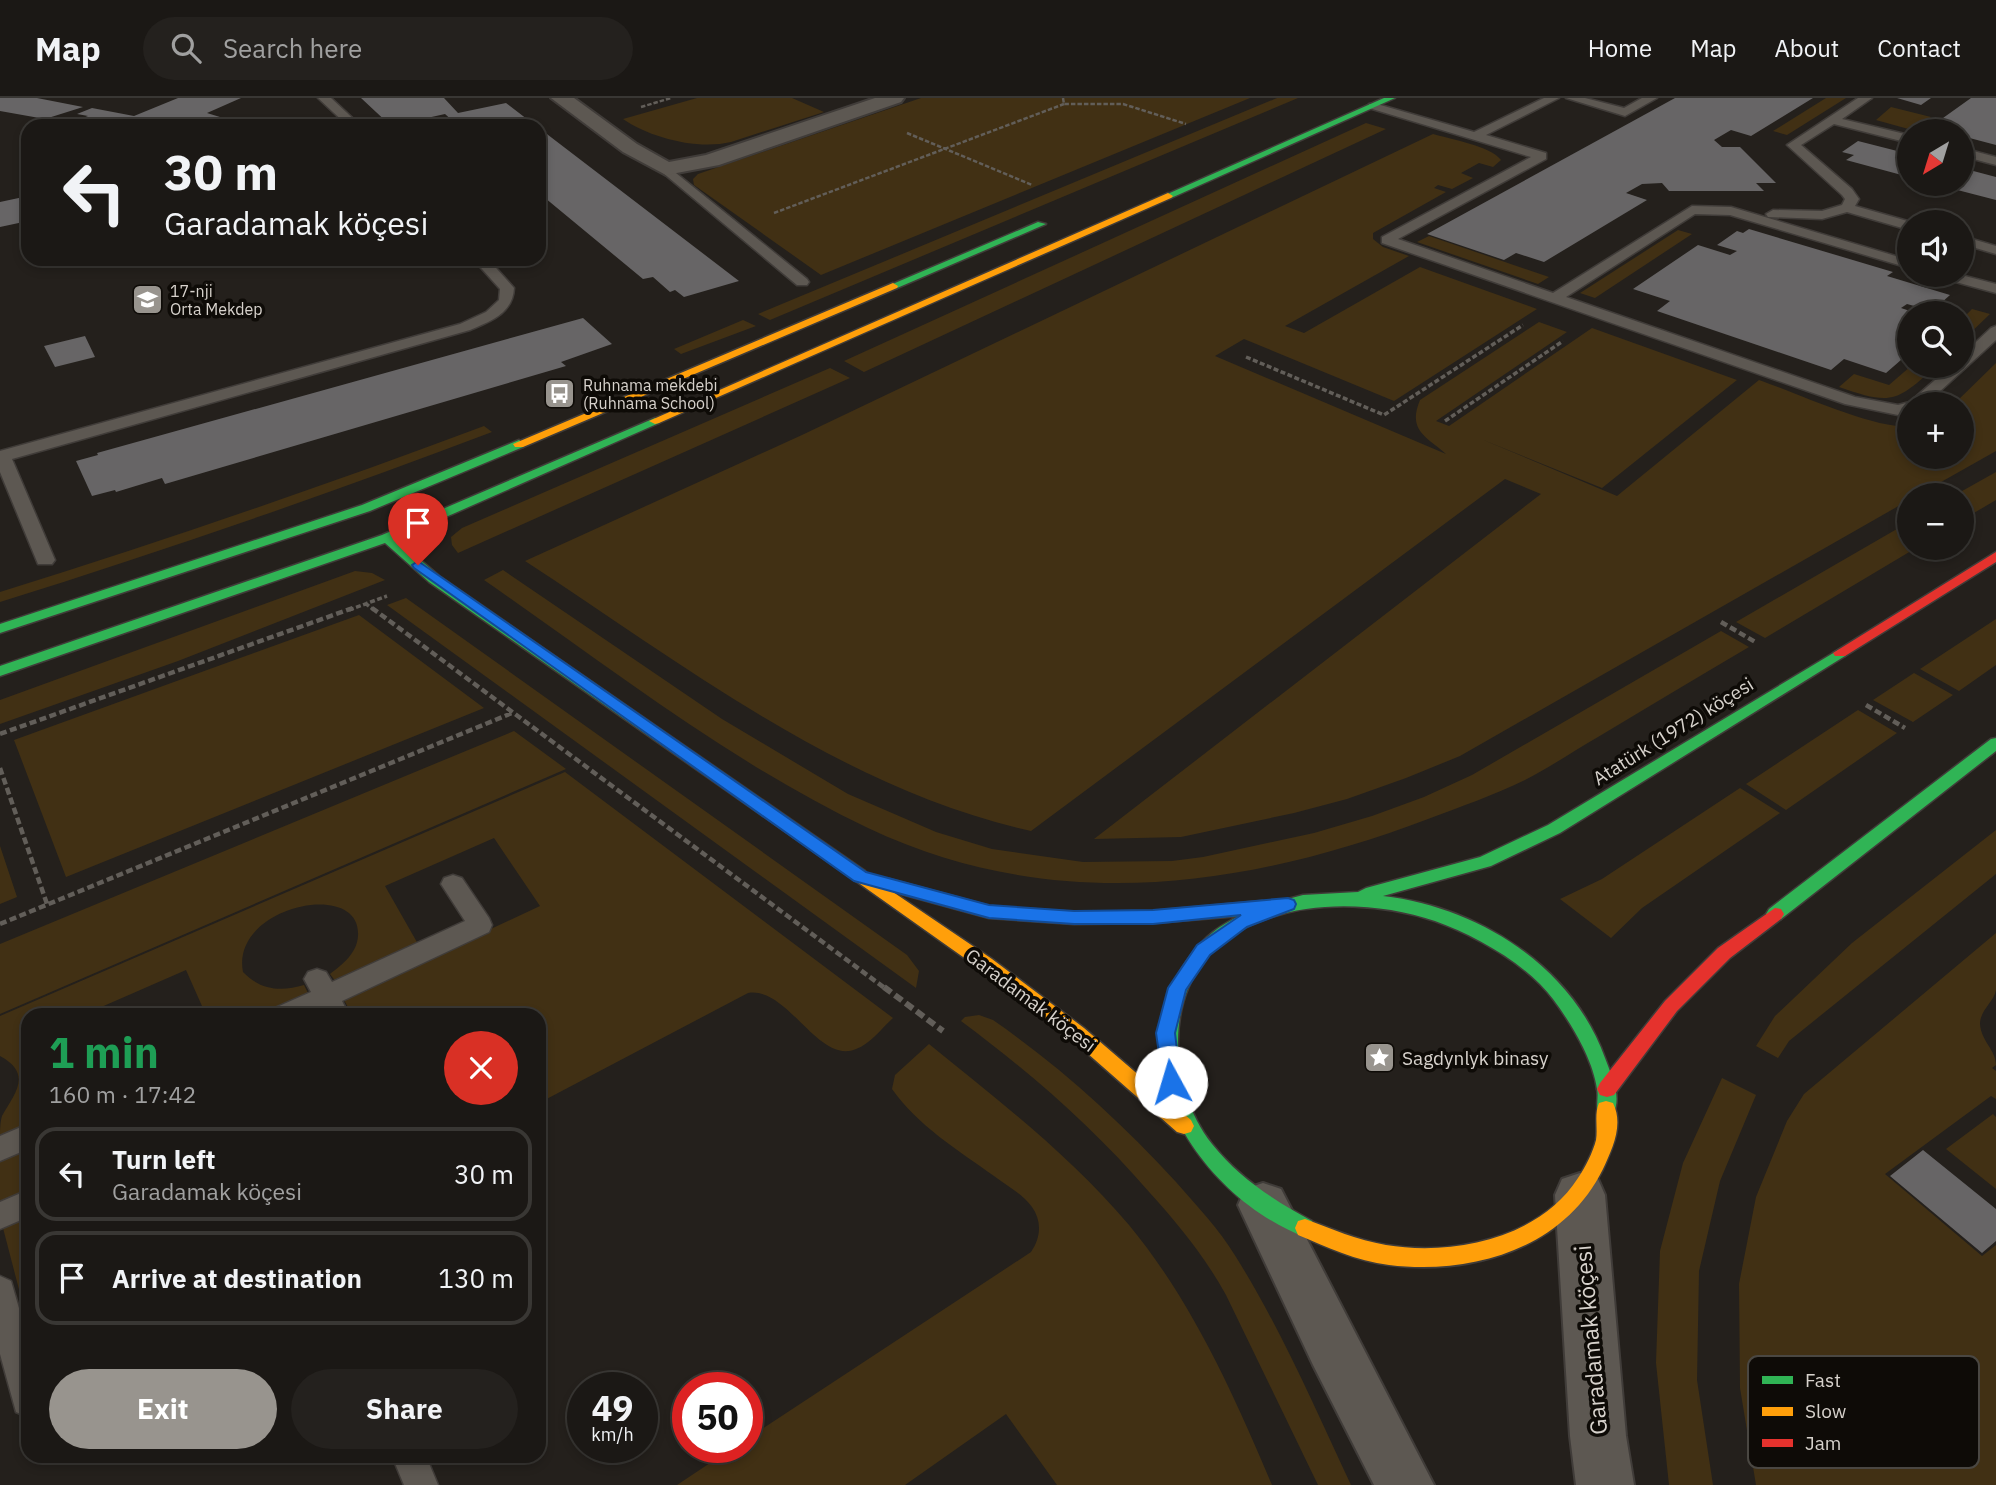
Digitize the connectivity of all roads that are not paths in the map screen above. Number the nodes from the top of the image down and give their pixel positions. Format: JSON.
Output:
{"nodes":[{"id":1,"x":324,"y":98,"type":"edge"},
{"id":2,"x":561,"y":98,"type":"edge"},
{"id":3,"x":894,"y":98,"type":"edge"},
{"id":4,"x":1391,"y":98,"type":"edge"},
{"id":5,"x":1553,"y":98,"type":"edge"},
{"id":6,"x":1572,"y":98,"type":"edge"},
{"id":7,"x":1651,"y":98,"type":"edge"},
{"id":8,"x":1866,"y":98,"type":"edge"},
{"id":9,"x":1373,"y":106,"type":"junction"},
{"id":10,"x":347,"y":119,"type":"edge"},
{"id":11,"x":1832,"y":120,"type":"junction"},
{"id":12,"x":1475,"y":136,"type":"junction"},
{"id":13,"x":1897,"y":136,"type":"edge"},
{"id":14,"x":1974,"y":155,"type":"edge"},
{"id":15,"x":1996,"y":161,"type":"edge"},
{"id":16,"x":666,"y":169,"type":"junction"},
{"id":17,"x":1847,"y":208,"type":"junction"},
{"id":18,"x":1731,"y":211,"type":"junction"},
{"id":19,"x":1052,"y":219,"type":"dead end"},
{"id":20,"x":1897,"y":223,"type":"edge"},
{"id":21,"x":1974,"y":244,"type":"edge"},
{"id":22,"x":1996,"y":250,"type":"edge"},
{"id":23,"x":1897,"y":260,"type":"edge"},
{"id":24,"x":487,"y":266,"type":"edge"},
{"id":25,"x":802,"y":282,"type":"dead end"},
{"id":26,"x":1974,"y":283,"type":"edge"},
{"id":27,"x":1996,"y":289,"type":"edge"},
{"id":28,"x":1555,"y":298,"type":"junction"},
{"id":29,"x":1996,"y":331,"type":"edge"},
{"id":30,"x":1974,"y":352,"type":"edge"},
{"id":31,"x":1946,"y":378,"type":"edge"},
{"id":32,"x":1931,"y":392,"type":"edge"},
{"id":33,"x":1897,"y":410,"type":"edge"},
{"id":34,"x":1,"y":457,"type":"edge"},
{"id":35,"x":387,"y":538,"type":"junction"},
{"id":36,"x":1996,"y":556,"type":"edge"},
{"id":37,"x":45,"y":560,"type":"dead end"},
{"id":38,"x":0,"y":629,"type":"edge"},
{"id":39,"x":0,"y":671,"type":"edge"},
{"id":40,"x":1996,"y":743,"type":"edge"},
{"id":41,"x":860,"y":877,"type":"junction"},
{"id":42,"x":453,"y":884,"type":"dead end"},
{"id":43,"x":1352,"y":898,"type":"junction"},
{"id":44,"x":1288,"y":904,"type":"junction"},
{"id":45,"x":327,"y":997,"type":"edge"},
{"id":46,"x":302,"y":1008,"type":"edge"},
{"id":47,"x":1607,"y":1089,"type":"junction"},
{"id":48,"x":1193,"y":1133,"type":"junction"},
{"id":49,"x":21,"y":1139,"type":"edge"},
{"id":50,"x":0,"y":1149,"type":"edge"},
{"id":51,"x":1580,"y":1195,"type":"junction"},
{"id":52,"x":1263,"y":1205,"type":"junction"},
{"id":53,"x":21,"y":1206,"type":"edge"},
{"id":54,"x":0,"y":1216,"type":"edge"},
{"id":55,"x":0,"y":1291,"type":"edge"},
{"id":56,"x":21,"y":1374,"type":"edge"},
{"id":57,"x":412,"y":1463,"type":"edge"},
{"id":58,"x":421,"y":1485,"type":"edge"},
{"id":59,"x":1405,"y":1485,"type":"edge"},
{"id":60,"x":1605,"y":1485,"type":"edge"}],
"edges":[{"from":1,"to":10,"type":"lane"},
{"from":2,"to":16,"type":"street"},
{"from":3,"to":16,"type":"street"},
{"from":4,"to":9,"type":"main road"},
{"from":5,"to":12,"type":"lane"},
{"from":6,"to":7,"type":"lane"},
{"from":8,"to":11,"type":"lane"},
{"from":9,"to":12,"type":"lane"},
{"from":9,"to":35,"type":"main road"},
{"from":11,"to":13,"type":"lane"},
{"from":11,"to":17,"type":"lane"},
{"from":12,"to":28,"type":"lane"},
{"from":14,"to":15,"type":"lane"},
{"from":16,"to":25,"type":"lane"},
{"from":17,"to":18,"type":"lane"},
{"from":17,"to":20,"type":"lane"},
{"from":18,"to":23,"type":"lane"},
{"from":18,"to":28,"type":"lane"},
{"from":19,"to":38,"type":"main road"},
{"from":21,"to":22,"type":"lane"},
{"from":24,"to":34,"type":"lane"},
{"from":26,"to":27,"type":"lane"},
{"from":28,"to":33,"type":"lane"},
{"from":29,"to":30,"type":"lane"},
{"from":31,"to":32,"type":"lane"},
{"from":34,"to":37,"type":"lane"},
{"from":35,"to":39,"type":"main road"},
{"from":35,"to":41,"type":"main road","name":"Garadamak köçesi"},
{"from":36,"to":43,"type":"main road","name":"Atatürk (1972) köçesi"},
{"from":40,"to":47,"type":"main road"},
{"from":41,"to":44,"type":"main road","name":"Garadamak köçesi"},
{"from":41,"to":48,"type":"main road","name":"Garadamak köçesi"},
{"from":42,"to":45,"type":"lane"},
{"from":43,"to":44,"type":"main road","name":"Garadamak köçesi"},
{"from":43,"to":47,"type":"main road"},
{"from":44,"to":48,"type":"main road"},
{"from":45,"to":46,"type":"lane"},
{"from":47,"to":51,"type":"main road"},
{"from":48,"to":52,"type":"main road"},
{"from":49,"to":50,"type":"lane"},
{"from":51,"to":52,"type":"main road"},
{"from":51,"to":60,"type":"street","name":"Garadamak köçesi"},
{"from":52,"to":59,"type":"street"},
{"from":53,"to":54,"type":"lane"},
{"from":55,"to":56,"type":"lane"},
{"from":57,"to":58,"type":"lane"}]}
